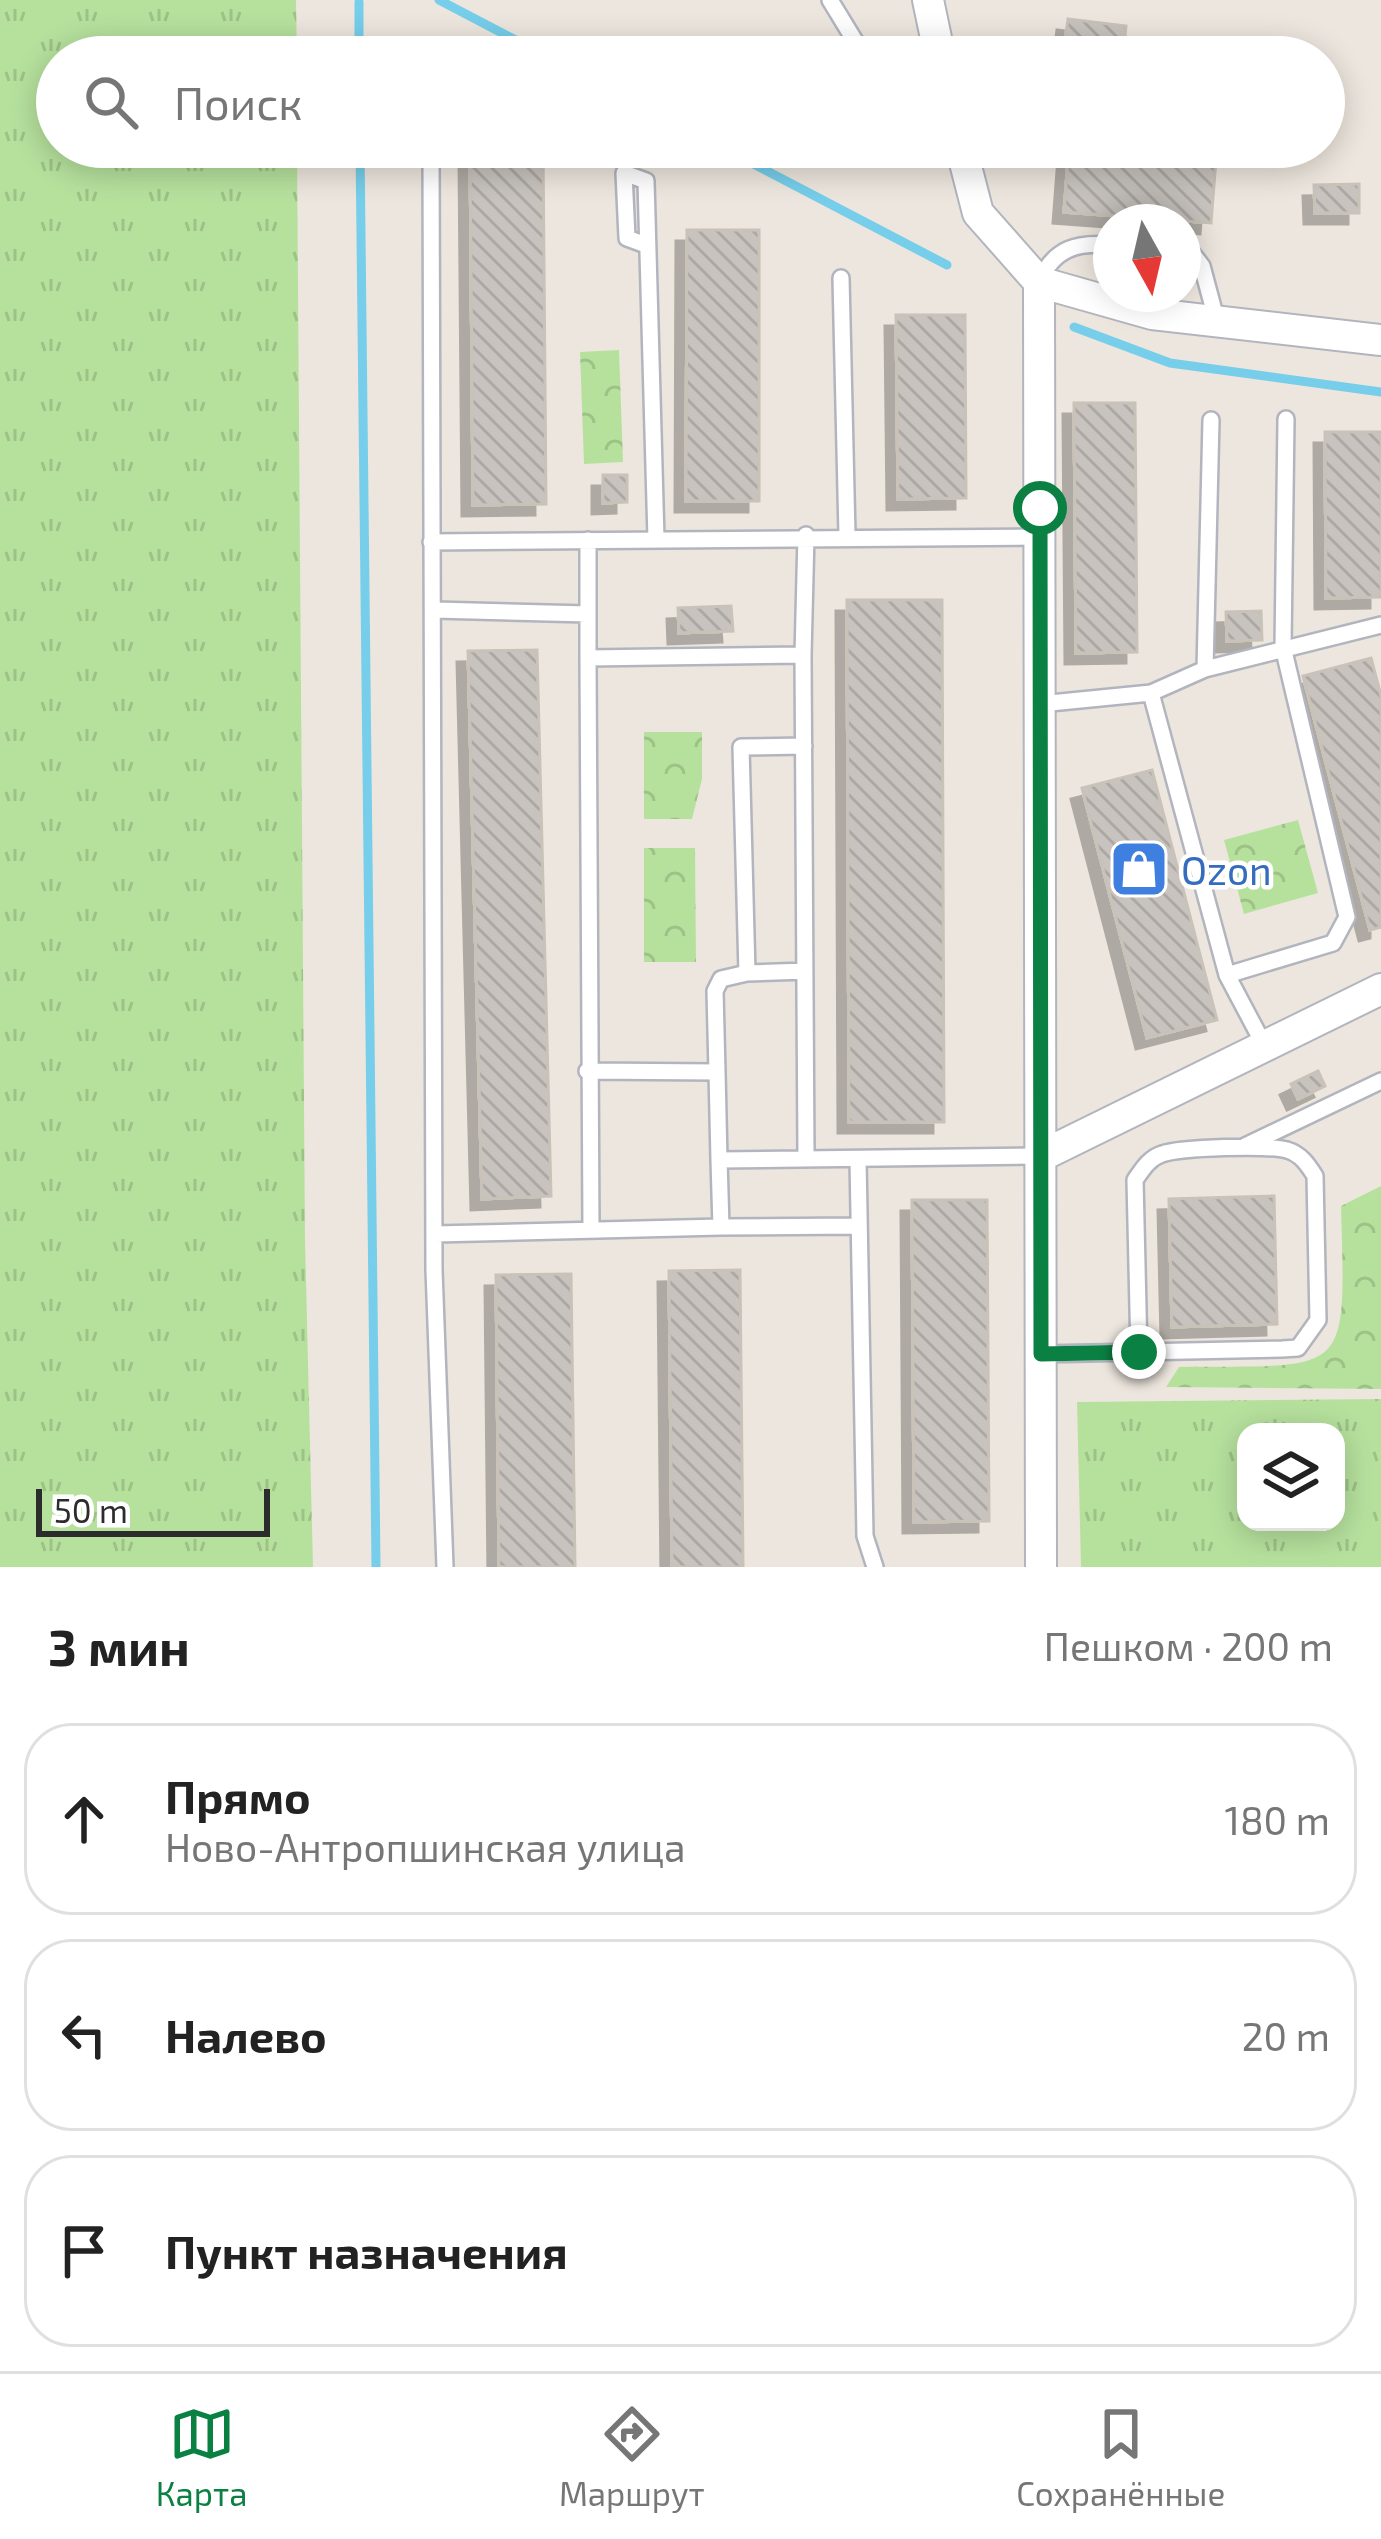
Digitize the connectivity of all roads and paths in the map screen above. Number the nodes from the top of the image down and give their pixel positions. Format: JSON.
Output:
{"nodes":[{"id":1,"x":830,"y":0,"type":"edge"},
{"id":2,"x":928,"y":0,"type":"edge"},
{"id":3,"x":852,"y":36,"type":"edge"},
{"id":4,"x":936,"y":36,"type":"edge"},
{"id":5,"x":431,"y":168,"type":"edge"},
{"id":6,"x":967,"y":168,"type":"edge"},
{"id":7,"x":1093,"y":244,"type":"edge"},
{"id":8,"x":646,"y":245,"type":"dead end"},
{"id":9,"x":1201,"y":265,"type":"edge"},
{"id":10,"x":841,"y":278,"type":"dead end"},
{"id":11,"x":1038,"y":295,"type":"junction"},
{"id":12,"x":1217,"y":322,"type":"junction"},
{"id":13,"x":1381,"y":340,"type":"edge"},
{"id":14,"x":1286,"y":419,"type":"dead end"},
{"id":15,"x":1211,"y":420,"type":"dead end"},
{"id":16,"x":806,"y":535,"type":"junction"},
{"id":17,"x":847,"y":535,"type":"junction"},
{"id":18,"x":1042,"y":537,"type":"junction"},
{"id":19,"x":588,"y":539,"type":"junction"},
{"id":20,"x":656,"y":539,"type":"junction"},
{"id":21,"x":431,"y":542,"type":"junction"},
{"id":22,"x":435,"y":610,"type":"junction"},
{"id":23,"x":588,"y":614,"type":"junction"},
{"id":24,"x":1381,"y":625,"type":"edge"},
{"id":25,"x":1283,"y":647,"type":"junction"},
{"id":26,"x":803,"y":656,"type":"junction"},
{"id":27,"x":588,"y":658,"type":"junction"},
{"id":28,"x":1205,"y":669,"type":"junction"},
{"id":29,"x":1151,"y":693,"type":"junction"},
{"id":30,"x":1040,"y":704,"type":"junction"},
{"id":31,"x":803,"y":746,"type":"junction"},
{"id":32,"x":805,"y":971,"type":"junction"},
{"id":33,"x":746,"y":973,"type":"junction"},
{"id":34,"x":1227,"y":974,"type":"junction"},
{"id":35,"x":1381,"y":988,"type":"edge"},
{"id":36,"x":1263,"y":1043,"type":"junction"},
{"id":37,"x":587,"y":1071,"type":"junction"},
{"id":38,"x":716,"y":1072,"type":"junction"},
{"id":39,"x":1381,"y":1081,"type":"edge"},
{"id":40,"x":1237,"y":1150,"type":"junction"},
{"id":41,"x":1041,"y":1156,"type":"junction"},
{"id":42,"x":806,"y":1158,"type":"junction"},
{"id":43,"x":858,"y":1159,"type":"junction"},
{"id":44,"x":719,"y":1160,"type":"junction"},
{"id":45,"x":858,"y":1226,"type":"junction"},
{"id":46,"x":721,"y":1227,"type":"junction"},
{"id":47,"x":591,"y":1230,"type":"junction"},
{"id":48,"x":435,"y":1234,"type":"junction"},
{"id":49,"x":1139,"y":1352,"type":"junction"},
{"id":50,"x":1041,"y":1354,"type":"junction"},
{"id":51,"x":446,"y":1567,"type":"edge"},
{"id":52,"x":875,"y":1567,"type":"edge"},
{"id":53,"x":1041,"y":1567,"type":"edge"}],
"edges":[{"from":1,"to":3,"type":"lane"},
{"from":2,"to":4,"type":"street"},
{"from":5,"to":21,"type":"lane"},
{"from":6,"to":11,"type":"street"},
{"from":7,"to":11,"type":"lane"},
{"from":8,"to":20,"type":"lane"},
{"from":9,"to":12,"type":"lane"},
{"from":10,"to":17,"type":"lane"},
{"from":11,"to":12,"type":"street"},
{"from":11,"to":18,"type":"street"},
{"from":12,"to":13,"type":"street"},
{"from":14,"to":25,"type":"lane"},
{"from":15,"to":28,"type":"lane"},
{"from":16,"to":17,"type":"lane"},
{"from":16,"to":20,"type":"lane"},
{"from":16,"to":26,"type":"lane"},
{"from":17,"to":18,"type":"lane"},
{"from":18,"to":30,"type":"street"},
{"from":19,"to":20,"type":"lane"},
{"from":19,"to":21,"type":"lane"},
{"from":19,"to":23,"type":"lane"},
{"from":21,"to":22,"type":"lane"},
{"from":22,"to":23,"type":"lane"},
{"from":22,"to":48,"type":"lane"},
{"from":23,"to":27,"type":"lane"},
{"from":24,"to":25,"type":"lane"},
{"from":25,"to":28,"type":"lane"},
{"from":25,"to":34,"type":"lane"},
{"from":26,"to":27,"type":"lane"},
{"from":26,"to":31,"type":"lane"},
{"from":27,"to":37,"type":"lane"},
{"from":28,"to":29,"type":"lane"},
{"from":29,"to":30,"type":"lane"},
{"from":29,"to":34,"type":"lane"},
{"from":30,"to":41,"type":"street"},
{"from":31,"to":32,"type":"lane"},
{"from":31,"to":33,"type":"lane"},
{"from":32,"to":33,"type":"lane"},
{"from":32,"to":42,"type":"lane"},
{"from":33,"to":38,"type":"lane"},
{"from":34,"to":36,"type":"lane"},
{"from":35,"to":36,"type":"street"},
{"from":36,"to":41,"type":"street"},
{"from":37,"to":38,"type":"lane"},
{"from":37,"to":47,"type":"lane"},
{"from":38,"to":44,"type":"lane"},
{"from":39,"to":40,"type":"lane"},
{"from":40,"to":49,"type":"lane"},
{"from":40,"to":49,"type":"lane"},
{"from":41,"to":43,"type":"lane"},
{"from":41,"to":50,"type":"street"},
{"from":42,"to":43,"type":"lane"},
{"from":42,"to":44,"type":"lane"},
{"from":43,"to":45,"type":"lane"},
{"from":44,"to":46,"type":"lane"},
{"from":45,"to":46,"type":"lane"},
{"from":45,"to":52,"type":"lane"},
{"from":46,"to":47,"type":"lane"},
{"from":47,"to":48,"type":"lane"},
{"from":48,"to":51,"type":"lane"},
{"from":49,"to":50,"type":"lane"},
{"from":50,"to":53,"type":"street"}]}
